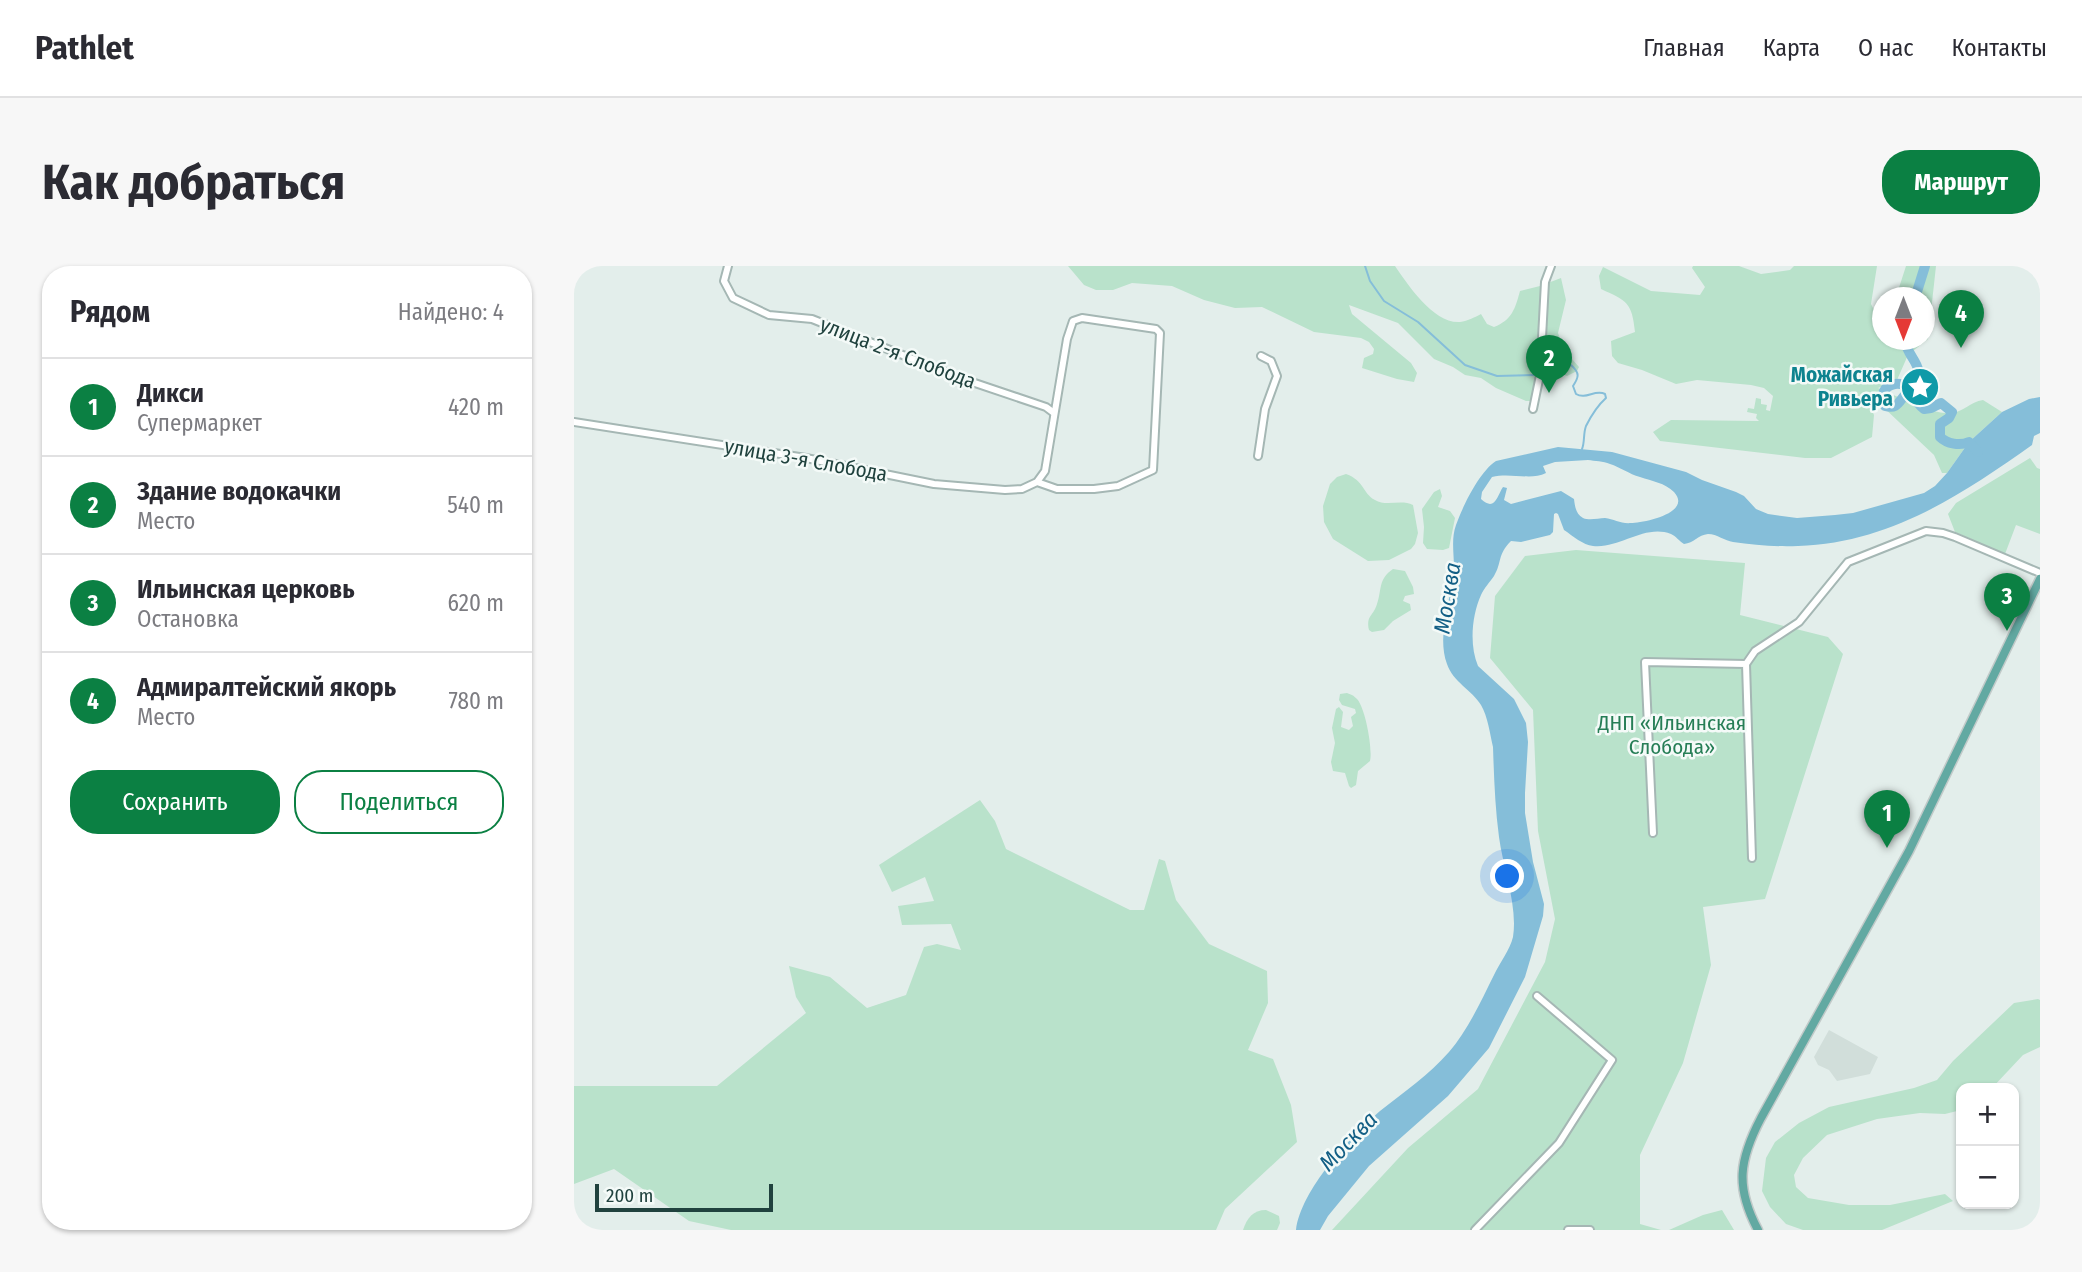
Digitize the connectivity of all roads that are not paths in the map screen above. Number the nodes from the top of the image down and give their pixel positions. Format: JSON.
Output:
{"nodes":[{"id":1,"x":728,"y":266,"type":"edge"},
{"id":2,"x":1551,"y":266,"type":"edge"},
{"id":3,"x":1261,"y":356,"type":"dead end"},
{"id":4,"x":1533,"y":409,"type":"dead end"},
{"id":5,"x":1054,"y":413,"type":"junction"},
{"id":6,"x":574,"y":422,"type":"edge"},
{"id":7,"x":1258,"y":456,"type":"dead end"},
{"id":8,"x":1037,"y":482,"type":"junction"},
{"id":9,"x":2040,"y":573,"type":"edge"},
{"id":10,"x":2040,"y":579,"type":"edge"},
{"id":11,"x":1746,"y":664,"type":"junction"},
{"id":12,"x":1653,"y":833,"type":"dead end"},
{"id":13,"x":1752,"y":858,"type":"dead end"},
{"id":14,"x":1537,"y":996,"type":"dead end"},
{"id":15,"x":1475,"y":1230,"type":"edge"},
{"id":16,"x":1568,"y":1230,"type":"edge"},
{"id":17,"x":1590,"y":1230,"type":"edge"},
{"id":18,"x":1758,"y":1230,"type":"edge"}],
"edges":[{"from":1,"to":5,"type":"street","name":"улица 2-я Слобода"},
{"from":2,"to":4,"type":"street"},
{"from":3,"to":7,"type":"street"},
{"from":5,"to":8,"type":"street"},
{"from":5,"to":8,"type":"street"},
{"from":6,"to":8,"type":"street","name":"улица 3-я Слобода"},
{"from":9,"to":11,"type":"street"},
{"from":10,"to":18,"type":"main road"},
{"from":11,"to":12,"type":"street"},
{"from":11,"to":13,"type":"street"},
{"from":14,"to":15,"type":"street"},
{"from":16,"to":17,"type":"street"}]}
